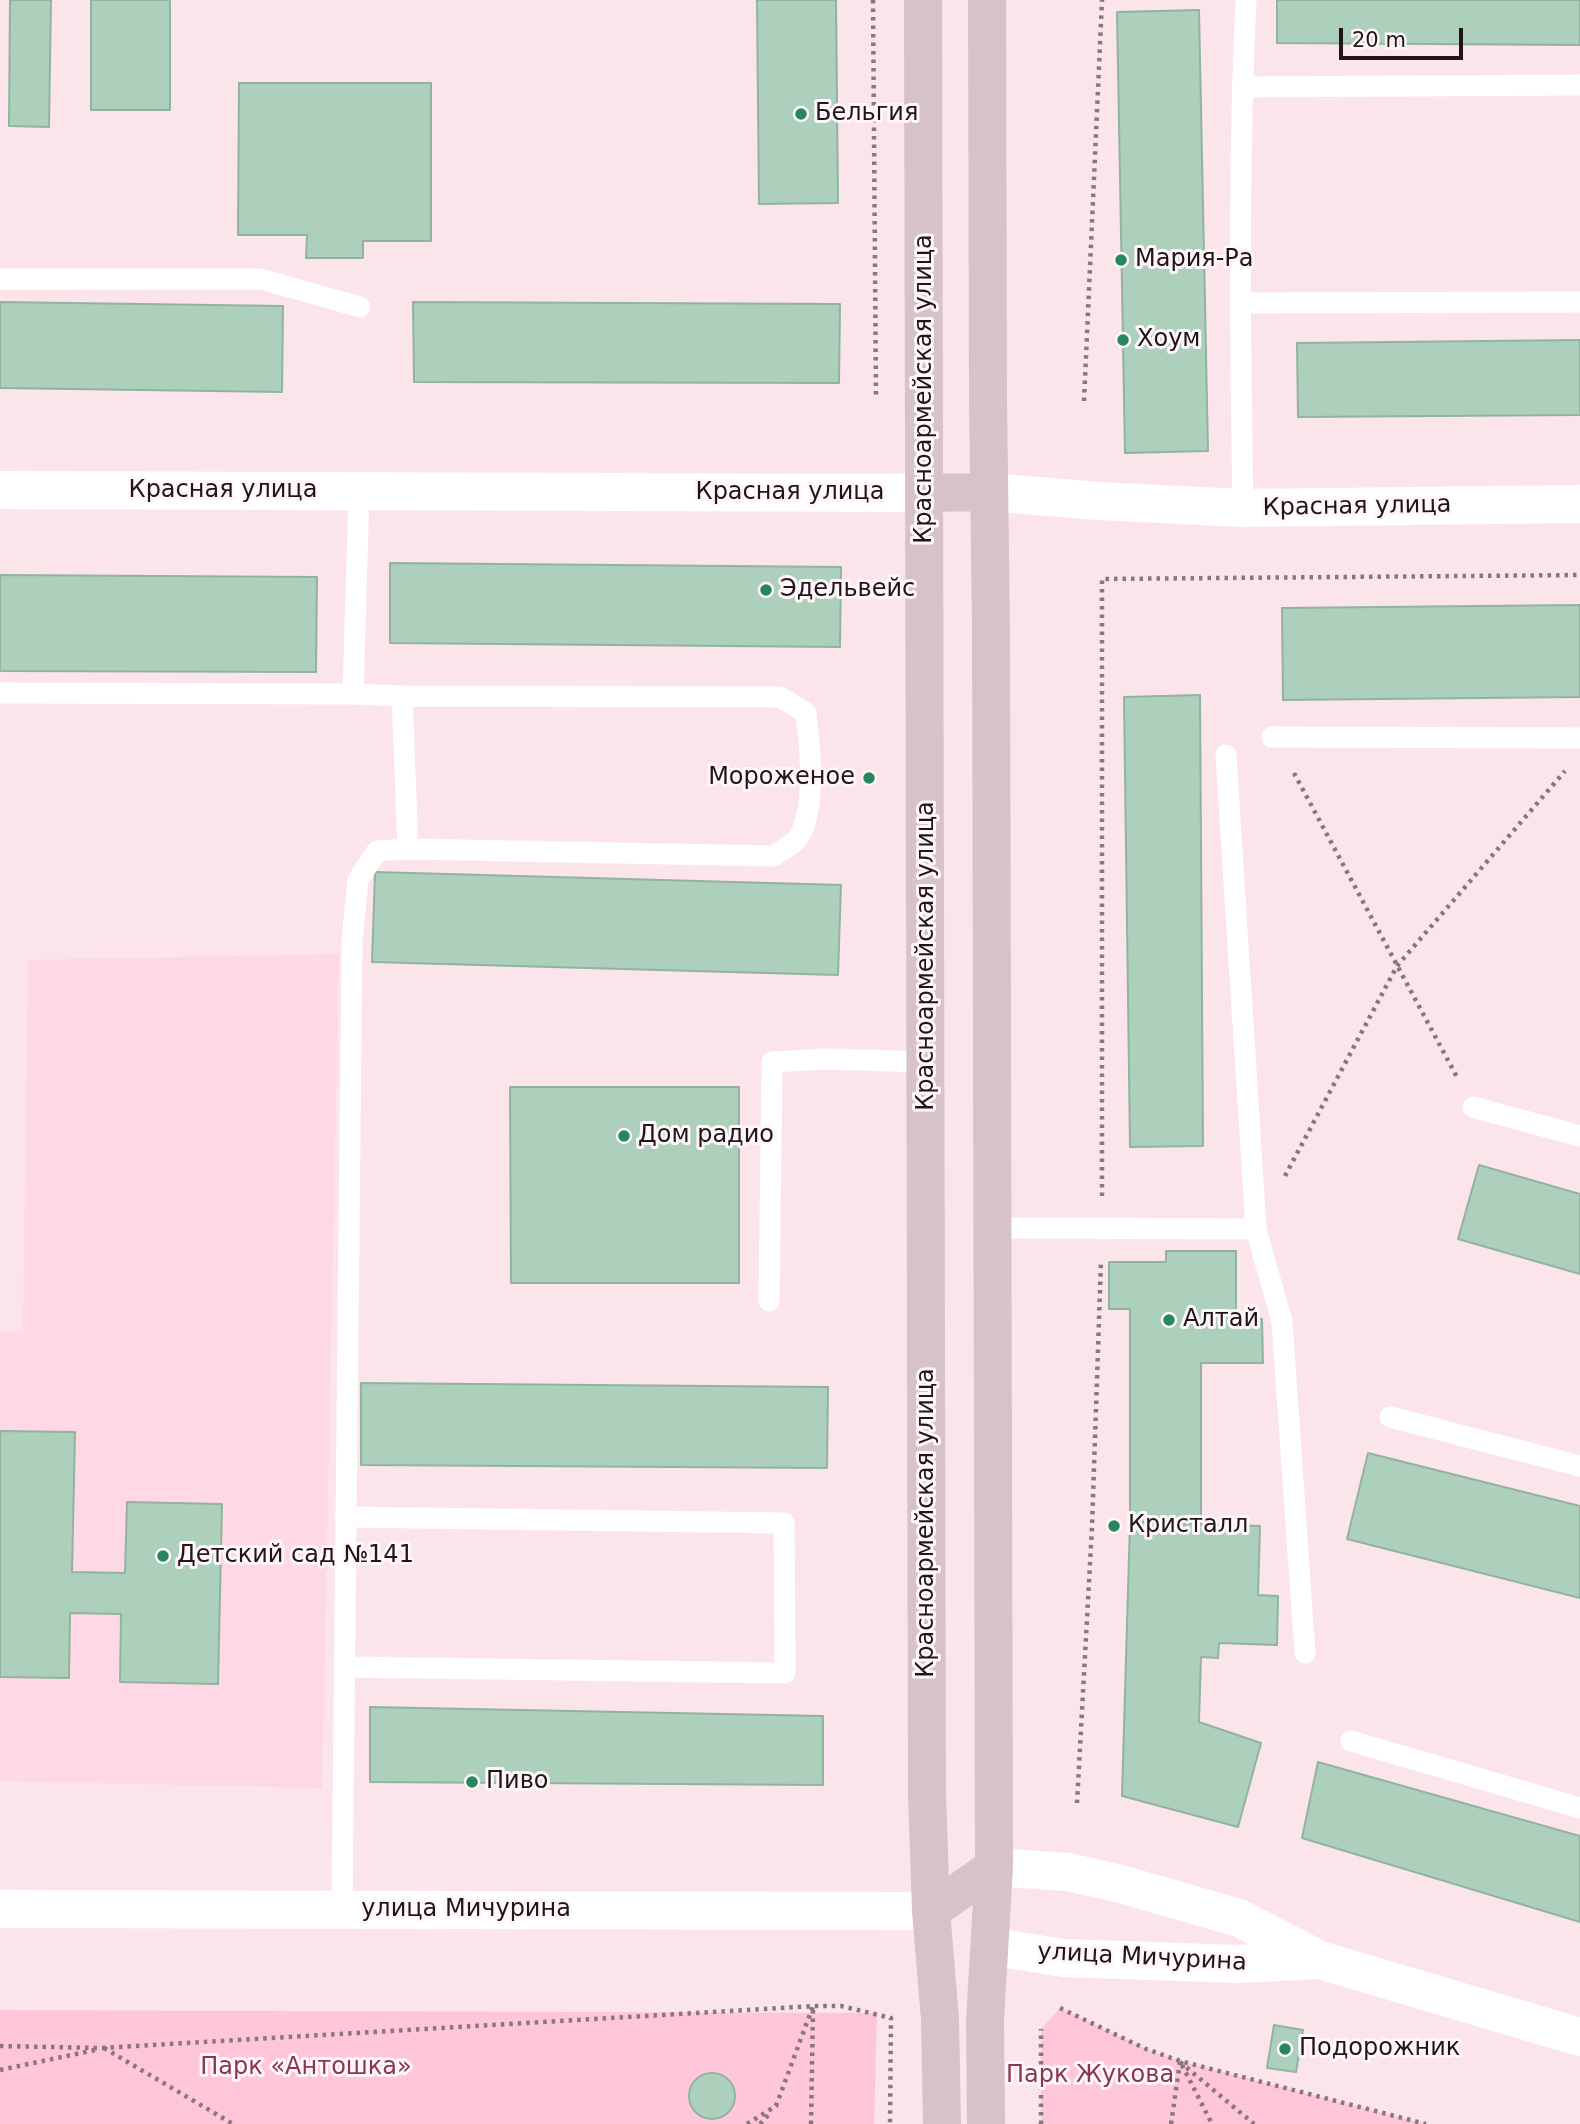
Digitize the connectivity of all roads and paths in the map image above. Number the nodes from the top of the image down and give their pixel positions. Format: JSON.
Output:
{"nodes":[{"id":1,"x":873,"y":0,"type":"edge"},
{"id":2,"x":923,"y":0,"type":"edge"},
{"id":3,"x":988,"y":0,"type":"edge"},
{"id":4,"x":1102,"y":0,"type":"edge"},
{"id":5,"x":1246,"y":0,"type":"edge"},
{"id":6,"x":1580,"y":85,"type":"edge"},
{"id":7,"x":1242,"y":87,"type":"junction"},
{"id":8,"x":0,"y":279,"type":"edge"},
{"id":9,"x":1580,"y":302,"type":"edge"},
{"id":10,"x":1240,"y":303,"type":"junction"},
{"id":11,"x":360,"y":307,"type":"dead end"},
{"id":12,"x":876,"y":398,"type":"dead end"},
{"id":13,"x":1084,"y":401,"type":"dead end"},
{"id":14,"x":0,"y":490,"type":"edge"},
{"id":15,"x":359,"y":492,"type":"junction"},
{"id":16,"x":989,"y":492,"type":"junction"},
{"id":17,"x":925,"y":493,"type":"junction"},
{"id":18,"x":1580,"y":504,"type":"edge"},
{"id":19,"x":1243,"y":508,"type":"junction"},
{"id":20,"x":1580,"y":575,"type":"edge"},
{"id":21,"x":0,"y":693,"type":"edge"},
{"id":22,"x":353,"y":694,"type":"junction"},
{"id":23,"x":402,"y":696,"type":"junction"},
{"id":24,"x":1272,"y":737,"type":"dead end"},
{"id":25,"x":1580,"y":738,"type":"edge"},
{"id":26,"x":1226,"y":755,"type":"dead end"},
{"id":27,"x":1571,"y":764,"type":"dead end"},
{"id":28,"x":1293,"y":773,"type":"dead end"},
{"id":29,"x":408,"y":849,"type":"junction"},
{"id":30,"x":1397,"y":966,"type":"junction"},
{"id":31,"x":927,"y":1062,"type":"junction"},
{"id":32,"x":1473,"y":1107,"type":"joint"},
{"id":33,"x":1580,"y":1136,"type":"edge"},
{"id":34,"x":993,"y":1228,"type":"junction"},
{"id":35,"x":1256,"y":1229,"type":"junction"},
{"id":36,"x":1101,"y":1230,"type":"junction"},
{"id":37,"x":769,"y":1301,"type":"dead end"},
{"id":38,"x":1390,"y":1417,"type":"dead end"},
{"id":39,"x":1580,"y":1466,"type":"edge"},
{"id":40,"x":345,"y":1517,"type":"junction"},
{"id":41,"x":1305,"y":1653,"type":"dead end"},
{"id":42,"x":346,"y":1667,"type":"junction"},
{"id":43,"x":1351,"y":1741,"type":"dead end"},
{"id":44,"x":1077,"y":1803,"type":"dead end"},
{"id":45,"x":1580,"y":1808,"type":"edge"},
{"id":46,"x":994,"y":1867,"type":"junction"},
{"id":47,"x":0,"y":1909,"type":"edge"},
{"id":48,"x":342,"y":1910,"type":"junction"},
{"id":49,"x":931,"y":1911,"type":"junction"},
{"id":50,"x":989,"y":1946,"type":"junction"},
{"id":51,"x":1320,"y":1960,"type":"junction"},
{"id":52,"x":814,"y":2006,"type":"junction"},
{"id":53,"x":1060,"y":2008,"type":"dead end"},
{"id":54,"x":1041,"y":2029,"type":"dead end"},
{"id":55,"x":1580,"y":2037,"type":"edge"},
{"id":56,"x":0,"y":2046,"type":"edge"},
{"id":57,"x":103,"y":2048,"type":"junction"},
{"id":58,"x":1180,"y":2061,"type":"junction"},
{"id":59,"x":0,"y":2070,"type":"edge"},
{"id":60,"x":776,"y":2106,"type":"junction"},
{"id":61,"x":233,"y":2124,"type":"edge"},
{"id":62,"x":747,"y":2124,"type":"edge"},
{"id":63,"x":760,"y":2124,"type":"edge"},
{"id":64,"x":811,"y":2124,"type":"edge"},
{"id":65,"x":890,"y":2124,"type":"edge"},
{"id":66,"x":942,"y":2124,"type":"edge"},
{"id":67,"x":986,"y":2124,"type":"edge"},
{"id":68,"x":1041,"y":2124,"type":"edge"},
{"id":69,"x":1171,"y":2124,"type":"edge"},
{"id":70,"x":1212,"y":2124,"type":"edge"},
{"id":71,"x":1254,"y":2124,"type":"edge"},
{"id":72,"x":1426,"y":2124,"type":"edge"}],
"edges":[{"from":1,"to":12,"type":"path"},
{"from":2,"to":17,"type":"main road","name":"Красноармейская улица"},
{"from":3,"to":16,"type":"main road"},
{"from":4,"to":13,"type":"path"},
{"from":5,"to":7,"type":"lane"},
{"from":6,"to":7,"type":"lane"},
{"from":7,"to":10,"type":"lane"},
{"from":8,"to":11,"type":"lane"},
{"from":9,"to":10,"type":"lane"},
{"from":10,"to":19,"type":"lane"},
{"from":14,"to":15,"type":"street","name":"Красная улица"},
{"from":15,"to":17,"type":"street","name":"Красная улица"},
{"from":15,"to":22,"type":"lane"},
{"from":16,"to":17,"type":"main road","name":"Красная улица"},
{"from":16,"to":19,"type":"street","name":"Красная улица"},
{"from":16,"to":34,"type":"main road"},
{"from":17,"to":31,"type":"main road","name":"Красноармейская улица"},
{"from":18,"to":19,"type":"street","name":"Красная улица"},
{"from":20,"to":36,"type":"path"},
{"from":21,"to":22,"type":"lane"},
{"from":22,"to":23,"type":"lane"},
{"from":23,"to":29,"type":"lane"},
{"from":23,"to":29,"type":"lane"},
{"from":24,"to":25,"type":"lane"},
{"from":26,"to":35,"type":"lane"},
{"from":27,"to":30,"type":"path"},
{"from":28,"to":30,"type":"path"},
{"from":29,"to":40,"type":"lane"},
{"from":30,"to":32,"type":"path"},
{"from":30,"to":35,"type":"path"},
{"from":31,"to":37,"type":"lane"},
{"from":31,"to":49,"type":"main road","name":"Красноармейская улица"},
{"from":32,"to":33,"type":"lane"},
{"from":34,"to":36,"type":"lane"},
{"from":34,"to":46,"type":"main road"},
{"from":35,"to":36,"type":"lane"},
{"from":35,"to":41,"type":"lane"},
{"from":36,"to":44,"type":"path"},
{"from":38,"to":39,"type":"lane"},
{"from":40,"to":42,"type":"lane"},
{"from":40,"to":42,"type":"lane"},
{"from":42,"to":48,"type":"lane"},
{"from":43,"to":45,"type":"lane"},
{"from":46,"to":49,"type":"main road"},
{"from":46,"to":50,"type":"main road"},
{"from":46,"to":51,"type":"street","name":"улица Мичурина"},
{"from":47,"to":48,"type":"street","name":"улица Мичурина"},
{"from":48,"to":49,"type":"street","name":"улица Мичурина"},
{"from":49,"to":50,"type":"main road","name":"улица Мичурина"},
{"from":49,"to":66,"type":"main road","name":"Красноармейская улица"},
{"from":50,"to":51,"type":"street","name":"улица Мичурина"},
{"from":50,"to":67,"type":"main road"},
{"from":51,"to":55,"type":"street","name":"улица Мичурина"},
{"from":52,"to":57,"type":"path"},
{"from":52,"to":60,"type":"path"},
{"from":52,"to":64,"type":"path"},
{"from":52,"to":65,"type":"path"},
{"from":53,"to":58,"type":"path"},
{"from":54,"to":68,"type":"path"},
{"from":56,"to":57,"type":"path"},
{"from":57,"to":59,"type":"path"},
{"from":57,"to":61,"type":"path"},
{"from":58,"to":69,"type":"path"},
{"from":58,"to":70,"type":"path"},
{"from":58,"to":71,"type":"path"},
{"from":58,"to":72,"type":"path"},
{"from":60,"to":62,"type":"path"},
{"from":60,"to":63,"type":"path"}]}
